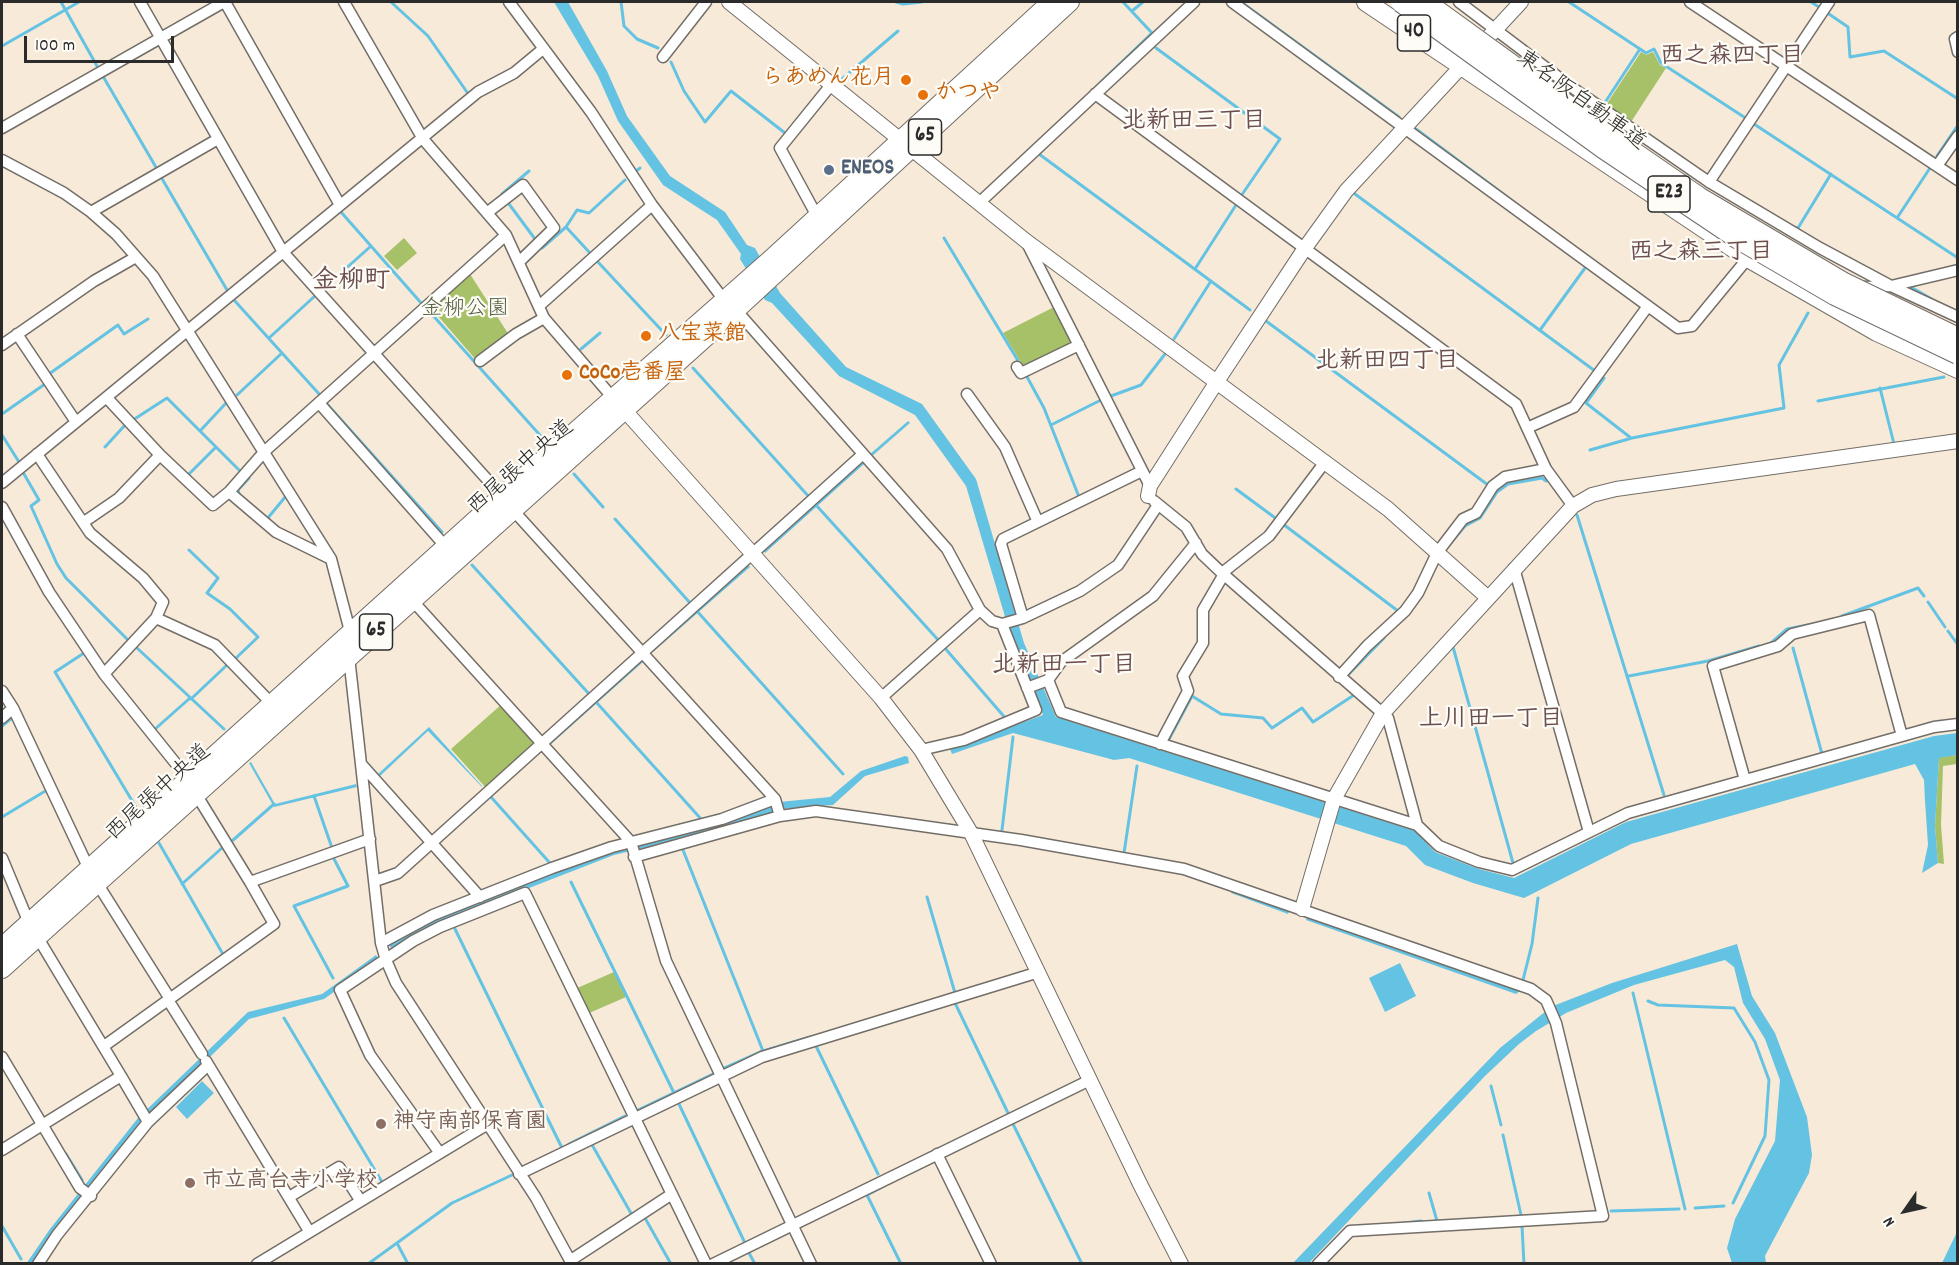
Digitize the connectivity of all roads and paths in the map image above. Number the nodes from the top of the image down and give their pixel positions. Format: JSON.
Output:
{"nodes":[{"id":1,"x":140,"y":2,"type":"edge"},
{"id":2,"x":224,"y":2,"type":"edge"},
{"id":3,"x":344,"y":2,"type":"edge"},
{"id":4,"x":509,"y":2,"type":"edge"},
{"id":5,"x":706,"y":2,"type":"edge"},
{"id":6,"x":729,"y":2,"type":"edge"},
{"id":7,"x":1050,"y":2,"type":"edge"},
{"id":8,"x":1070,"y":2,"type":"edge"},
{"id":9,"x":1194,"y":2,"type":"edge"},
{"id":10,"x":1232,"y":2,"type":"edge"},
{"id":11,"x":1366,"y":2,"type":"edge"},
{"id":12,"x":1401,"y":2,"type":"edge"},
{"id":13,"x":1425,"y":2,"type":"edge"},
{"id":14,"x":1459,"y":2,"type":"edge"},
{"id":15,"x":1521,"y":2,"type":"edge"},
{"id":16,"x":1690,"y":2,"type":"edge"},
{"id":17,"x":1828,"y":2,"type":"edge"},
{"id":18,"x":1389,"y":7,"type":"edge"},
{"id":19,"x":1495,"y":30,"type":"junction"},
{"id":20,"x":1958,"y":37,"type":"edge"},
{"id":21,"x":160,"y":38,"type":"junction"},
{"id":22,"x":543,"y":49,"type":"junction"},
{"id":23,"x":1958,"y":52,"type":"edge"},
{"id":24,"x":663,"y":57,"type":"dead end"},
{"id":25,"x":1462,"y":66,"type":"junction"},
{"id":26,"x":1787,"y":66,"type":"junction"},
{"id":27,"x":831,"y":85,"type":"junction"},
{"id":28,"x":1095,"y":94,"type":"junction"},
{"id":29,"x":1403,"y":127,"type":"junction"},
{"id":30,"x":2,"y":128,"type":"edge"},
{"id":31,"x":1958,"y":136,"type":"edge"},
{"id":32,"x":218,"y":139,"type":"junction"},
{"id":33,"x":423,"y":139,"type":"junction"},
{"id":34,"x":907,"y":145,"type":"junction"},
{"id":35,"x":2,"y":160,"type":"edge"},
{"id":36,"x":1937,"y":166,"type":"junction"},
{"id":37,"x":1958,"y":180,"type":"edge"},
{"id":38,"x":1709,"y":182,"type":"junction"},
{"id":39,"x":979,"y":203,"type":"junction"},
{"id":40,"x":340,"y":205,"type":"junction"},
{"id":41,"x":652,"y":205,"type":"junction"},
{"id":42,"x":91,"y":212,"type":"junction"},
{"id":43,"x":488,"y":212,"type":"junction"},
{"id":44,"x":818,"y":218,"type":"junction"},
{"id":45,"x":506,"y":235,"type":"junction"},
{"id":46,"x":1026,"y":241,"type":"junction"},
{"id":47,"x":1305,"y":248,"type":"junction"},
{"id":48,"x":283,"y":252,"type":"junction"},
{"id":49,"x":136,"y":257,"type":"junction"},
{"id":50,"x":1748,"y":258,"type":"junction"},
{"id":51,"x":520,"y":261,"type":"junction"},
{"id":52,"x":775,"y":265,"type":"junction"},
{"id":53,"x":1958,"y":270,"type":"edge"},
{"id":54,"x":1891,"y":286,"type":"junction"},
{"id":55,"x":1808,"y":293,"type":"junction"},
{"id":56,"x":730,"y":305,"type":"junction"},
{"id":57,"x":539,"y":306,"type":"junction"},
{"id":58,"x":1648,"y":306,"type":"junction"},
{"id":59,"x":1958,"y":317,"type":"edge"},
{"id":60,"x":544,"y":318,"type":"junction"},
{"id":61,"x":188,"y":328,"type":"junction"},
{"id":62,"x":16,"y":334,"type":"junction"},
{"id":63,"x":1958,"y":338,"type":"edge"},
{"id":64,"x":2,"y":345,"type":"edge"},
{"id":65,"x":1079,"y":345,"type":"junction"},
{"id":66,"x":375,"y":353,"type":"junction"},
{"id":67,"x":1958,"y":354,"type":"edge"},
{"id":68,"x":480,"y":361,"type":"dead end"},
{"id":69,"x":1017,"y":367,"type":"dead end"},
{"id":70,"x":1958,"y":369,"type":"edge"},
{"id":71,"x":1216,"y":383,"type":"junction"},
{"id":72,"x":967,"y":394,"type":"dead end"},
{"id":73,"x":107,"y":398,"type":"junction"},
{"id":74,"x":319,"y":403,"type":"junction"},
{"id":75,"x":619,"y":404,"type":"junction"},
{"id":76,"x":76,"y":422,"type":"junction"},
{"id":77,"x":1527,"y":428,"type":"junction"},
{"id":78,"x":1958,"y":441,"type":"edge"},
{"id":79,"x":265,"y":451,"type":"junction"},
{"id":80,"x":37,"y":454,"type":"junction"},
{"id":81,"x":160,"y":455,"type":"junction"},
{"id":82,"x":862,"y":455,"type":"junction"},
{"id":83,"x":1325,"y":462,"type":"junction"},
{"id":84,"x":1546,"y":469,"type":"junction"},
{"id":85,"x":1142,"y":471,"type":"junction"},
{"id":86,"x":2,"y":483,"type":"edge"},
{"id":87,"x":229,"y":492,"type":"junction"},
{"id":88,"x":1152,"y":496,"type":"junction"},
{"id":89,"x":507,"y":502,"type":"junction"},
{"id":90,"x":1573,"y":506,"type":"junction"},
{"id":91,"x":2,"y":507,"type":"edge"},
{"id":92,"x":1037,"y":520,"type":"junction"},
{"id":93,"x":84,"y":522,"type":"junction"},
{"id":94,"x":1196,"y":543,"type":"junction"},
{"id":95,"x":446,"y":547,"type":"junction"},
{"id":96,"x":1437,"y":553,"type":"junction"},
{"id":97,"x":752,"y":554,"type":"junction"},
{"id":98,"x":331,"y":559,"type":"junction"},
{"id":99,"x":1514,"y":568,"type":"junction"},
{"id":100,"x":1223,"y":574,"type":"junction"},
{"id":101,"x":1487,"y":597,"type":"junction"},
{"id":102,"x":411,"y":599,"type":"junction"},
{"id":103,"x":980,"y":610,"type":"junction"},
{"id":104,"x":156,"y":618,"type":"junction"},
{"id":105,"x":1022,"y":619,"type":"junction"},
{"id":106,"x":1003,"y":624,"type":"junction"},
{"id":107,"x":351,"y":635,"type":"junction"},
{"id":108,"x":642,"y":651,"type":"junction"},
{"id":109,"x":348,"y":659,"type":"junction"},
{"id":110,"x":104,"y":674,"type":"junction"},
{"id":111,"x":1339,"y":677,"type":"junction"},
{"id":112,"x":1048,"y":680,"type":"junction"},
{"id":113,"x":1027,"y":688,"type":"junction"},
{"id":114,"x":2,"y":691,"type":"edge"},
{"id":115,"x":881,"y":698,"type":"junction"},
{"id":116,"x":273,"y":705,"type":"junction"},
{"id":117,"x":13,"y":708,"type":"junction"},
{"id":118,"x":1383,"y":713,"type":"junction"},
{"id":119,"x":2,"y":718,"type":"edge"},
{"id":120,"x":1958,"y":724,"type":"edge"},
{"id":121,"x":1902,"y":736,"type":"junction"},
{"id":122,"x":541,"y":744,"type":"junction"},
{"id":123,"x":1160,"y":744,"type":"junction"},
{"id":124,"x":921,"y":750,"type":"junction"},
{"id":125,"x":363,"y":766,"type":"junction"},
{"id":126,"x":1745,"y":780,"type":"junction"},
{"id":127,"x":192,"y":787,"type":"junction"},
{"id":128,"x":1333,"y":800,"type":"junction"},
{"id":129,"x":777,"y":807,"type":"junction"},
{"id":130,"x":1417,"y":825,"type":"junction"},
{"id":131,"x":1589,"y":832,"type":"junction"},
{"id":132,"x":971,"y":833,"type":"junction"},
{"id":133,"x":370,"y":839,"type":"junction"},
{"id":134,"x":431,"y":841,"type":"junction"},
{"id":135,"x":633,"y":849,"type":"junction"},
{"id":136,"x":2,"y":858,"type":"edge"},
{"id":137,"x":93,"y":876,"type":"junction"},
{"id":138,"x":375,"y":881,"type":"junction"},
{"id":139,"x":250,"y":882,"type":"junction"},
{"id":140,"x":480,"y":897,"type":"junction"},
{"id":141,"x":1302,"y":909,"type":"junction"},
{"id":142,"x":33,"y":929,"type":"junction"},
{"id":143,"x":381,"y":943,"type":"junction"},
{"id":144,"x":2,"y":947,"type":"edge"},
{"id":145,"x":386,"y":960,"type":"junction"},
{"id":146,"x":2,"y":969,"type":"edge"},
{"id":147,"x":1039,"y":972,"type":"junction"},
{"id":148,"x":169,"y":999,"type":"junction"},
{"id":149,"x":104,"y":1046,"type":"junction"},
{"id":150,"x":2,"y":1057,"type":"edge"},
{"id":151,"x":205,"y":1060,"type":"junction"},
{"id":152,"x":121,"y":1076,"type":"junction"},
{"id":153,"x":721,"y":1077,"type":"junction"},
{"id":154,"x":1090,"y":1080,"type":"junction"},
{"id":155,"x":635,"y":1117,"type":"junction"},
{"id":156,"x":146,"y":1118,"type":"junction"},
{"id":157,"x":488,"y":1124,"type":"junction"},
{"id":158,"x":42,"y":1125,"type":"junction"},
{"id":159,"x":2,"y":1149,"type":"edge"},
{"id":160,"x":439,"y":1152,"type":"junction"},
{"id":161,"x":937,"y":1154,"type":"junction"},
{"id":162,"x":519,"y":1174,"type":"junction"},
{"id":163,"x":87,"y":1193,"type":"junction"},
{"id":164,"x":672,"y":1194,"type":"junction"},
{"id":165,"x":289,"y":1197,"type":"junction"},
{"id":166,"x":360,"y":1200,"type":"junction"},
{"id":167,"x":792,"y":1224,"type":"junction"},
{"id":168,"x":309,"y":1231,"type":"junction"},
{"id":169,"x":571,"y":1262,"type":"edge"},
{"id":170,"x":38,"y":1263,"type":"edge"},
{"id":171,"x":257,"y":1263,"type":"edge"},
{"id":172,"x":706,"y":1263,"type":"edge"},
{"id":173,"x":713,"y":1263,"type":"edge"},
{"id":174,"x":811,"y":1263,"type":"edge"},
{"id":175,"x":991,"y":1263,"type":"edge"},
{"id":176,"x":1181,"y":1263,"type":"edge"},
{"id":177,"x":1318,"y":1263,"type":"edge"}],
"edges":[{"from":1,"to":21,"type":"street"},
{"from":2,"to":21,"type":"street"},
{"from":2,"to":40,"type":"street"},
{"from":3,"to":33,"type":"street"},
{"from":4,"to":22,"type":"street"},
{"from":5,"to":24,"type":"street"},
{"from":6,"to":27,"type":"street"},
{"from":7,"to":34,"type":"main road","name":"西尾張中央道","number":"65"},
{"from":8,"to":34,"type":"main road","name":"西尾張中央道","number":"65"},
{"from":9,"to":28,"type":"street"},
{"from":10,"to":29,"type":"street"},
{"from":11,"to":18,"type":"main road","number":"40"},
{"from":12,"to":67,"type":"highway","name":"東名阪自動車道","number":"E23","bridge":true},
{"from":13,"to":63,"type":"highway","name":"東名阪自動車道","number":"E23","bridge":true},
{"from":14,"to":19,"type":"street"},
{"from":15,"to":19,"type":"street"},
{"from":16,"to":26,"type":"street"},
{"from":17,"to":26,"type":"street"},
{"from":18,"to":25,"type":"main road","number":"40"},
{"from":19,"to":25,"type":"street"},
{"from":19,"to":38,"type":"street"},
{"from":20,"to":23,"type":"street"},
{"from":21,"to":30,"type":"street"},
{"from":21,"to":32,"type":"street"},
{"from":22,"to":33,"type":"street"},
{"from":22,"to":41,"type":"street"},
{"from":25,"to":29,"type":"street"},
{"from":25,"to":50,"type":"main road","number":"40"},
{"from":26,"to":36,"type":"street"},
{"from":26,"to":38,"type":"street"},
{"from":27,"to":34,"type":"street"},
{"from":27,"to":44,"type":"street"},
{"from":28,"to":39,"type":"street"},
{"from":28,"to":47,"type":"street"},
{"from":29,"to":47,"type":"street"},
{"from":29,"to":58,"type":"street"},
{"from":31,"to":36,"type":"street"},
{"from":32,"to":42,"type":"street"},
{"from":32,"to":48,"type":"street"},
{"from":33,"to":40,"type":"street"},
{"from":33,"to":43,"type":"street"},
{"from":34,"to":39,"type":"street"},
{"from":34,"to":44,"type":"main road","name":"西尾張中央道","number":"65"},
{"from":34,"to":52,"type":"main road","name":"西尾張中央道","number":"65"},
{"from":35,"to":42,"type":"street"},
{"from":36,"to":37,"type":"street"},
{"from":38,"to":54,"type":"street"},
{"from":39,"to":46,"type":"street"},
{"from":40,"to":48,"type":"street"},
{"from":41,"to":56,"type":"street"},
{"from":41,"to":57,"type":"street"},
{"from":42,"to":49,"type":"street"},
{"from":43,"to":45,"type":"street"},
{"from":43,"to":51,"type":"street"},
{"from":44,"to":52,"type":"main road","name":"西尾張中央道","number":"65"},
{"from":45,"to":51,"type":"street"},
{"from":45,"to":66,"type":"street"},
{"from":46,"to":65,"type":"street"},
{"from":46,"to":71,"type":"street"},
{"from":47,"to":71,"type":"street"},
{"from":47,"to":77,"type":"street"},
{"from":48,"to":61,"type":"street"},
{"from":48,"to":66,"type":"street"},
{"from":49,"to":61,"type":"street"},
{"from":49,"to":62,"type":"street"},
{"from":50,"to":55,"type":"main road","number":"40"},
{"from":50,"to":58,"type":"street"},
{"from":51,"to":57,"type":"street"},
{"from":52,"to":56,"type":"main road","name":"西尾張中央道","number":"65"},
{"from":53,"to":54,"type":"street"},
{"from":54,"to":55,"type":"street"},
{"from":54,"to":59,"type":"street"},
{"from":55,"to":70,"type":"main road","number":"40"},
{"from":56,"to":75,"type":"main road","name":"西尾張中央道","number":"65"},
{"from":56,"to":82,"type":"street"},
{"from":57,"to":60,"type":"street"},
{"from":58,"to":77,"type":"street"},
{"from":60,"to":68,"type":"street"},
{"from":60,"to":75,"type":"street"},
{"from":61,"to":73,"type":"street"},
{"from":61,"to":79,"type":"street"},
{"from":62,"to":64,"type":"street"},
{"from":62,"to":76,"type":"street"},
{"from":65,"to":69,"type":"street"},
{"from":65,"to":85,"type":"street"},
{"from":66,"to":74,"type":"street"},
{"from":66,"to":89,"type":"street"},
{"from":71,"to":83,"type":"street"},
{"from":71,"to":88,"type":"street"},
{"from":72,"to":92,"type":"street"},
{"from":73,"to":76,"type":"street"},
{"from":73,"to":81,"type":"street"},
{"from":74,"to":79,"type":"street"},
{"from":74,"to":95,"type":"street"},
{"from":75,"to":89,"type":"main road","name":"西尾張中央道","number":"65"},
{"from":75,"to":97,"type":"street"},
{"from":76,"to":80,"type":"street"},
{"from":77,"to":84,"type":"street"},
{"from":78,"to":90,"type":"street"},
{"from":79,"to":87,"type":"street"},
{"from":79,"to":98,"type":"street"},
{"from":80,"to":86,"type":"street"},
{"from":80,"to":93,"type":"street"},
{"from":81,"to":87,"type":"street"},
{"from":81,"to":93,"type":"street"},
{"from":82,"to":97,"type":"street"},
{"from":82,"to":103,"type":"street"},
{"from":83,"to":96,"type":"street"},
{"from":83,"to":100,"type":"street"},
{"from":84,"to":90,"type":"street"},
{"from":84,"to":96,"type":"street"},
{"from":85,"to":88,"type":"street"},
{"from":85,"to":92,"type":"street"},
{"from":87,"to":98,"type":"street"},
{"from":88,"to":94,"type":"street"},
{"from":88,"to":105,"type":"street"},
{"from":89,"to":95,"type":"main road","name":"西尾張中央道","number":"65"},
{"from":89,"to":102,"type":"main road","name":"西尾張中央道","number":"65"},
{"from":89,"to":108,"type":"street"},
{"from":90,"to":99,"type":"street"},
{"from":91,"to":110,"type":"street"},
{"from":92,"to":105,"type":"street"},
{"from":93,"to":104,"type":"street"},
{"from":94,"to":100,"type":"street"},
{"from":94,"to":112,"type":"street"},
{"from":95,"to":107,"type":"main road","name":"西尾張中央道","number":"65"},
{"from":96,"to":101,"type":"street"},
{"from":96,"to":111,"type":"street"},
{"from":97,"to":108,"type":"street"},
{"from":97,"to":115,"type":"street"},
{"from":98,"to":107,"type":"street"},
{"from":99,"to":101,"type":"street"},
{"from":99,"to":131,"type":"street"},
{"from":100,"to":111,"type":"street"},
{"from":100,"to":123,"type":"street"},
{"from":101,"to":118,"type":"street"},
{"from":102,"to":109,"type":"main road","name":"西尾張中央道","number":"65"},
{"from":102,"to":122,"type":"street"},
{"from":103,"to":106,"type":"street"},
{"from":103,"to":115,"type":"street"},
{"from":104,"to":110,"type":"street"},
{"from":104,"to":116,"type":"street"},
{"from":105,"to":106,"type":"street"},
{"from":106,"to":113,"type":"street"},
{"from":107,"to":109,"type":"street"},
{"from":107,"to":116,"type":"main road","name":"西尾張中央道","number":"65"},
{"from":108,"to":122,"type":"street"},
{"from":108,"to":129,"type":"street"},
{"from":109,"to":125,"type":"street"},
{"from":109,"to":127,"type":"main road","name":"西尾張中央道","number":"65"},
{"from":110,"to":127,"type":"street"},
{"from":111,"to":118,"type":"street"},
{"from":112,"to":113,"type":"street"},
{"from":112,"to":123,"type":"street"},
{"from":113,"to":124,"type":"street"},
{"from":114,"to":117,"type":"street"},
{"from":115,"to":124,"type":"street"},
{"from":116,"to":127,"type":"main road","name":"西尾張中央道","number":"65"},
{"from":117,"to":119,"type":"street"},
{"from":117,"to":137,"type":"street"},
{"from":118,"to":128,"type":"street"},
{"from":118,"to":130,"type":"street"},
{"from":120,"to":121,"type":"street"},
{"from":121,"to":126,"type":"street"},
{"from":121,"to":126,"type":"street"},
{"from":122,"to":134,"type":"street"},
{"from":122,"to":135,"type":"street"},
{"from":123,"to":128,"type":"street"},
{"from":124,"to":132,"type":"street"},
{"from":125,"to":133,"type":"street"},
{"from":125,"to":134,"type":"street"},
{"from":126,"to":131,"type":"street"},
{"from":127,"to":137,"type":"main road","name":"西尾張中央道","number":"65"},
{"from":127,"to":139,"type":"street"},
{"from":128,"to":130,"type":"street"},
{"from":128,"to":141,"type":"street"},
{"from":129,"to":132,"type":"street"},
{"from":129,"to":135,"type":"street"},
{"from":129,"to":135,"type":"street"},
{"from":130,"to":131,"type":"street"},
{"from":132,"to":141,"type":"street"},
{"from":132,"to":147,"type":"street"},
{"from":133,"to":138,"type":"street"},
{"from":133,"to":139,"type":"street"},
{"from":134,"to":138,"type":"street"},
{"from":134,"to":140,"type":"street"},
{"from":135,"to":140,"type":"street"},
{"from":135,"to":153,"type":"street"},
{"from":136,"to":142,"type":"street"},
{"from":137,"to":142,"type":"main road","name":"西尾張中央道","number":"65"},
{"from":137,"to":148,"type":"street"},
{"from":138,"to":143,"type":"street"},
{"from":139,"to":148,"type":"street"},
{"from":140,"to":143,"type":"street"},
{"from":141,"to":177,"type":"street"},
{"from":142,"to":144,"type":"main road","name":"西尾張中央道","number":"65"},
{"from":142,"to":146,"type":"main road","name":"西尾張中央道","number":"65"},
{"from":142,"to":149,"type":"street"},
{"from":143,"to":145,"type":"street"},
{"from":145,"to":155,"type":"street"},
{"from":145,"to":157,"type":"street"},
{"from":145,"to":160,"type":"street"},
{"from":147,"to":153,"type":"street"},
{"from":147,"to":154,"type":"street"},
{"from":148,"to":149,"type":"street"},
{"from":148,"to":151,"type":"street"},
{"from":149,"to":152,"type":"street"},
{"from":150,"to":158,"type":"street"},
{"from":151,"to":156,"type":"street"},
{"from":151,"to":165,"type":"street"},
{"from":152,"to":156,"type":"street"},
{"from":152,"to":158,"type":"street"},
{"from":153,"to":155,"type":"street"},
{"from":153,"to":167,"type":"street"},
{"from":154,"to":161,"type":"street"},
{"from":154,"to":176,"type":"street"},
{"from":155,"to":162,"type":"street"},
{"from":155,"to":164,"type":"street"},
{"from":156,"to":163,"type":"street"},
{"from":157,"to":160,"type":"street"},
{"from":157,"to":162,"type":"street"},
{"from":158,"to":159,"type":"street"},
{"from":158,"to":163,"type":"street"},
{"from":160,"to":166,"type":"street"},
{"from":161,"to":167,"type":"street"},
{"from":161,"to":175,"type":"street"},
{"from":162,"to":169,"type":"street"},
{"from":163,"to":170,"type":"street"},
{"from":164,"to":169,"type":"street"},
{"from":164,"to":172,"type":"street"},
{"from":165,"to":166,"type":"street"},
{"from":165,"to":168,"type":"street"},
{"from":166,"to":168,"type":"street"},
{"from":167,"to":173,"type":"street"},
{"from":167,"to":174,"type":"street"},
{"from":168,"to":171,"type":"street"}]}
